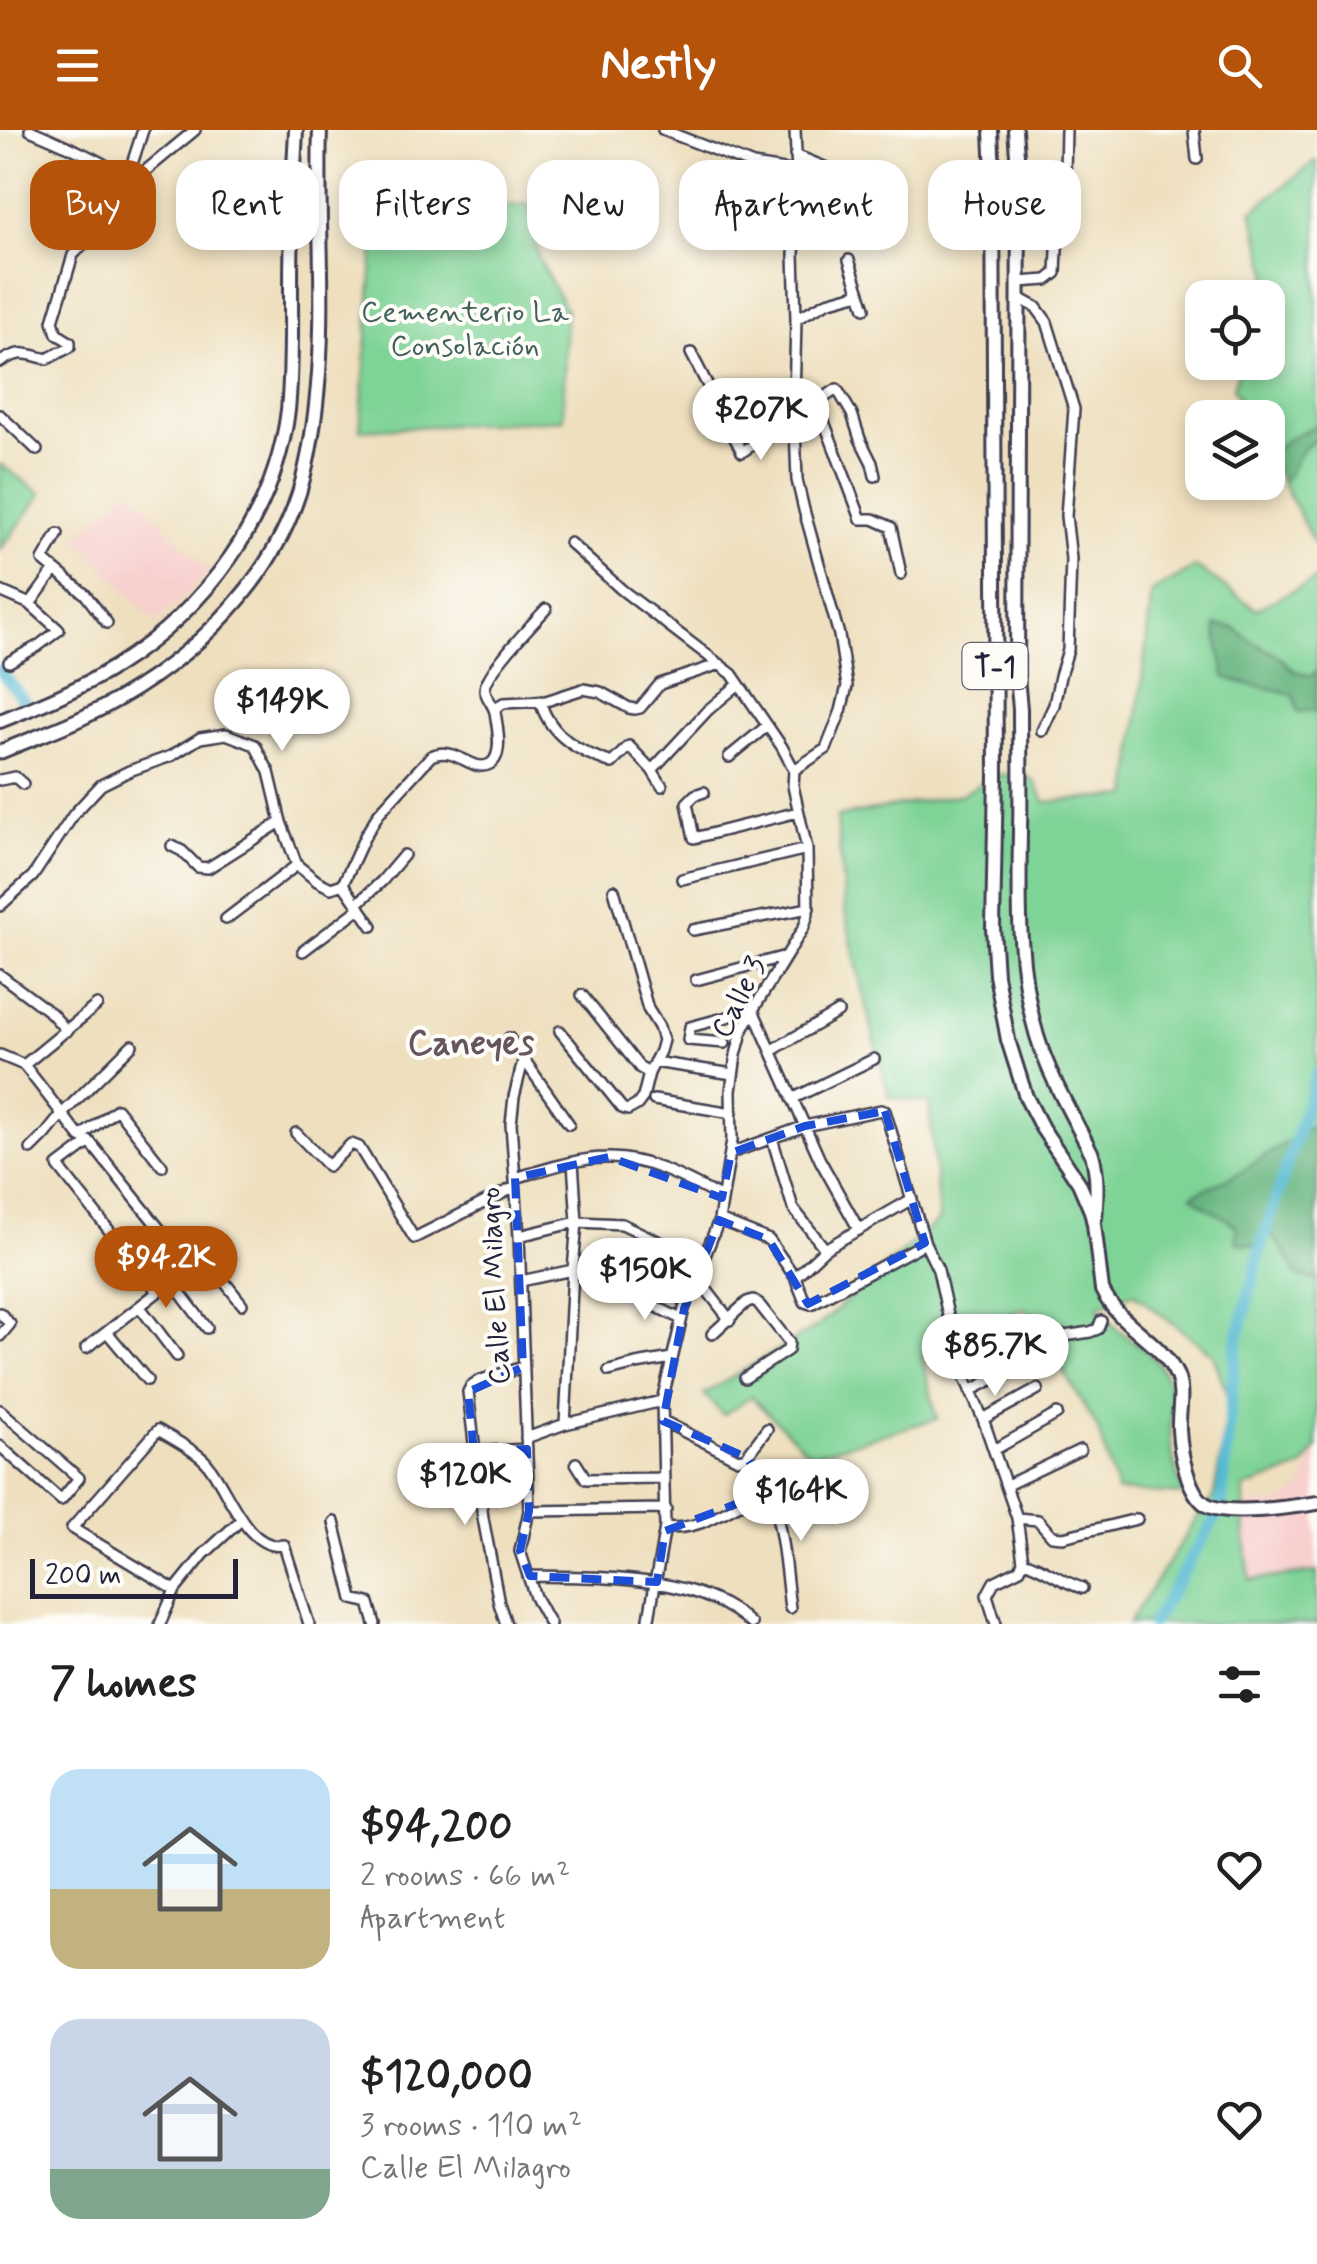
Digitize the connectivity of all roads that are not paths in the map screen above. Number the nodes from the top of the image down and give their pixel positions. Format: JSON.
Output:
{"nodes":[{"id":1,"x":30,"y":130,"type":"edge"},
{"id":2,"x":143,"y":130,"type":"edge"},
{"id":3,"x":296,"y":130,"type":"edge"},
{"id":4,"x":320,"y":130,"type":"edge"},
{"id":5,"x":662,"y":130,"type":"edge"},
{"id":6,"x":795,"y":130,"type":"edge"},
{"id":7,"x":991,"y":130,"type":"edge"},
{"id":8,"x":1015,"y":130,"type":"edge"},
{"id":9,"x":1066,"y":130,"type":"edge"},
{"id":10,"x":1194,"y":130,"type":"edge"},
{"id":11,"x":193,"y":131,"type":"edge"},
{"id":12,"x":796,"y":154,"type":"junction"},
{"id":13,"x":1197,"y":159,"type":"dead end"},
{"id":14,"x":98,"y":160,"type":"edge"},
{"id":15,"x":132,"y":160,"type":"edge"},
{"id":16,"x":156,"y":160,"type":"edge"},
{"id":17,"x":737,"y":160,"type":"edge"},
{"id":18,"x":796,"y":160,"type":"edge"},
{"id":19,"x":810,"y":160,"type":"edge"},
{"id":20,"x":77,"y":250,"type":"edge"},
{"id":21,"x":796,"y":250,"type":"edge"},
{"id":22,"x":849,"y":260,"type":"dead end"},
{"id":23,"x":1019,"y":282,"type":"junction"},
{"id":24,"x":860,"y":293,"type":"junction"},
{"id":25,"x":1019,"y":298,"type":"junction"},
{"id":26,"x":865,"y":308,"type":"dead end"},
{"id":27,"x":796,"y":319,"type":"junction"},
{"id":28,"x":691,"y":353,"type":"dead end"},
{"id":29,"x":0,"y":362,"type":"edge"},
{"id":30,"x":817,"y":403,"type":"junction"},
{"id":31,"x":0,"y":416,"type":"edge"},
{"id":32,"x":794,"y":416,"type":"junction"},
{"id":33,"x":37,"y":450,"type":"dead end"},
{"id":34,"x":875,"y":476,"type":"dead end"},
{"id":35,"x":58,"y":534,"type":"dead end"},
{"id":36,"x":570,"y":544,"type":"dead end"},
{"id":37,"x":54,"y":571,"type":"junction"},
{"id":38,"x":901,"y":574,"type":"dead end"},
{"id":39,"x":0,"y":592,"type":"edge"},
{"id":40,"x":30,"y":604,"type":"junction"},
{"id":41,"x":546,"y":609,"type":"dead end"},
{"id":42,"x":107,"y":623,"type":"dead end"},
{"id":43,"x":9,"y":662,"type":"dead end"},
{"id":44,"x":720,"y":664,"type":"junction"},
{"id":45,"x":738,"y":684,"type":"junction"},
{"id":46,"x":540,"y":702,"type":"junction"},
{"id":47,"x":494,"y":709,"type":"junction"},
{"id":48,"x":0,"y":721,"type":"edge"},
{"id":49,"x":768,"y":726,"type":"junction"},
{"id":50,"x":1042,"y":731,"type":"dead end"},
{"id":51,"x":0,"y":752,"type":"edge"},
{"id":52,"x":728,"y":756,"type":"dead end"},
{"id":53,"x":652,"y":770,"type":"junction"},
{"id":54,"x":794,"y":770,"type":"junction"},
{"id":55,"x":0,"y":780,"type":"edge"},
{"id":56,"x":23,"y":784,"type":"dead end"},
{"id":57,"x":662,"y":786,"type":"dead end"},
{"id":58,"x":704,"y":792,"type":"dead end"},
{"id":59,"x":798,"y":812,"type":"junction"},
{"id":60,"x":280,"y":822,"type":"junction"},
{"id":61,"x":172,"y":846,"type":"dead end"},
{"id":62,"x":807,"y":849,"type":"junction"},
{"id":63,"x":404,"y":855,"type":"dead end"},
{"id":64,"x":297,"y":864,"type":"junction"},
{"id":65,"x":682,"y":879,"type":"dead end"},
{"id":66,"x":343,"y":884,"type":"junction"},
{"id":67,"x":614,"y":890,"type":"dead end"},
{"id":68,"x":0,"y":906,"type":"edge"},
{"id":69,"x":358,"y":906,"type":"junction"},
{"id":70,"x":809,"y":908,"type":"junction"},
{"id":71,"x":226,"y":919,"type":"dead end"},
{"id":72,"x":372,"y":926,"type":"dead end"},
{"id":73,"x":693,"y":930,"type":"dead end"},
{"id":74,"x":303,"y":951,"type":"dead end"},
{"id":75,"x":786,"y":956,"type":"junction"},
{"id":76,"x":0,"y":976,"type":"edge"},
{"id":77,"x":696,"y":980,"type":"dead end"},
{"id":78,"x":582,"y":995,"type":"dead end"},
{"id":79,"x":97,"y":1005,"type":"dead end"},
{"id":80,"x":754,"y":1010,"type":"junction"},
{"id":81,"x":838,"y":1012,"type":"dead end"},
{"id":82,"x":67,"y":1030,"type":"junction"},
{"id":83,"x":560,"y":1031,"type":"dead end"},
{"id":84,"x":510,"y":1038,"type":"dead end"},
{"id":85,"x":725,"y":1043,"type":"dead end"},
{"id":86,"x":132,"y":1045,"type":"dead end"},
{"id":87,"x":771,"y":1051,"type":"junction"},
{"id":88,"x":0,"y":1054,"type":"edge"},
{"id":89,"x":874,"y":1059,"type":"dead end"},
{"id":90,"x":523,"y":1061,"type":"junction"},
{"id":91,"x":654,"y":1062,"type":"junction"},
{"id":92,"x":24,"y":1065,"type":"junction"},
{"id":93,"x":649,"y":1073,"type":"junction"},
{"id":94,"x":733,"y":1074,"type":"junction"},
{"id":95,"x":792,"y":1099,"type":"junction"},
{"id":96,"x":654,"y":1100,"type":"dead end"},
{"id":97,"x":732,"y":1113,"type":"junction"},
{"id":98,"x":62,"y":1114,"type":"junction"},
{"id":99,"x":568,"y":1124,"type":"dead end"},
{"id":100,"x":805,"y":1126,"type":"junction"},
{"id":101,"x":296,"y":1134,"type":"dead end"},
{"id":102,"x":772,"y":1138,"type":"junction"},
{"id":103,"x":85,"y":1140,"type":"junction"},
{"id":104,"x":32,"y":1148,"type":"dead end"},
{"id":105,"x":730,"y":1153,"type":"junction"},
{"id":106,"x":574,"y":1162,"type":"junction"},
{"id":107,"x":162,"y":1166,"type":"dead end"},
{"id":108,"x":515,"y":1182,"type":"junction"},
{"id":109,"x":722,"y":1198,"type":"junction"},
{"id":110,"x":912,"y":1200,"type":"junction"},
{"id":111,"x":719,"y":1220,"type":"junction"},
{"id":112,"x":577,"y":1222,"type":"junction"},
{"id":113,"x":1094,"y":1224,"type":"junction"},
{"id":114,"x":859,"y":1230,"type":"junction"},
{"id":115,"x":519,"y":1236,"type":"junction"},
{"id":116,"x":925,"y":1243,"type":"junction"},
{"id":117,"x":826,"y":1249,"type":"junction"},
{"id":118,"x":702,"y":1262,"type":"junction"},
{"id":119,"x":191,"y":1268,"type":"junction"},
{"id":120,"x":573,"y":1270,"type":"junction"},
{"id":121,"x":696,"y":1276,"type":"junction"},
{"id":122,"x":796,"y":1277,"type":"junction"},
{"id":123,"x":521,"y":1281,"type":"junction"},
{"id":124,"x":172,"y":1282,"type":"junction"},
{"id":125,"x":158,"y":1292,"type":"junction"},
{"id":126,"x":626,"y":1292,"type":"dead end"},
{"id":127,"x":242,"y":1304,"type":"dead end"},
{"id":128,"x":140,"y":1307,"type":"junction"},
{"id":129,"x":0,"y":1313,"type":"edge"},
{"id":130,"x":681,"y":1319,"type":"junction"},
{"id":131,"x":730,"y":1320,"type":"junction"},
{"id":132,"x":1101,"y":1321,"type":"dead end"},
{"id":133,"x":206,"y":1328,"type":"dead end"},
{"id":134,"x":108,"y":1332,"type":"junction"},
{"id":135,"x":712,"y":1334,"type":"dead end"},
{"id":136,"x":0,"y":1336,"type":"edge"},
{"id":137,"x":86,"y":1348,"type":"dead end"},
{"id":138,"x":177,"y":1356,"type":"dead end"},
{"id":139,"x":672,"y":1358,"type":"junction"},
{"id":140,"x":1022,"y":1364,"type":"dead end"},
{"id":141,"x":958,"y":1365,"type":"junction"},
{"id":142,"x":523,"y":1367,"type":"junction"},
{"id":143,"x":609,"y":1372,"type":"dead end"},
{"id":144,"x":745,"y":1378,"type":"dead end"},
{"id":145,"x":147,"y":1380,"type":"dead end"},
{"id":146,"x":1038,"y":1388,"type":"dead end"},
{"id":147,"x":970,"y":1390,"type":"junction"},
{"id":148,"x":662,"y":1401,"type":"junction"},
{"id":149,"x":0,"y":1410,"type":"edge"},
{"id":150,"x":1057,"y":1414,"type":"dead end"},
{"id":151,"x":983,"y":1419,"type":"junction"},
{"id":152,"x":663,"y":1421,"type":"junction"},
{"id":153,"x":565,"y":1424,"type":"junction"},
{"id":154,"x":767,"y":1429,"type":"dead end"},
{"id":155,"x":526,"y":1444,"type":"junction"},
{"id":156,"x":0,"y":1446,"type":"edge"},
{"id":157,"x":994,"y":1450,"type":"junction"},
{"id":158,"x":1080,"y":1450,"type":"dead end"},
{"id":159,"x":474,"y":1452,"type":"junction"},
{"id":160,"x":746,"y":1457,"type":"junction"},
{"id":161,"x":576,"y":1463,"type":"dead end"},
{"id":162,"x":664,"y":1478,"type":"junction"},
{"id":163,"x":1007,"y":1485,"type":"junction"},
{"id":164,"x":801,"y":1488,"type":"dead end"},
{"id":165,"x":770,"y":1491,"type":"junction"},
{"id":166,"x":1317,"y":1504,"type":"edge"},
{"id":167,"x":666,"y":1509,"type":"junction"},
{"id":168,"x":530,"y":1511,"type":"junction"},
{"id":169,"x":1017,"y":1518,"type":"junction"},
{"id":170,"x":1137,"y":1518,"type":"dead end"},
{"id":171,"x":242,"y":1520,"type":"junction"},
{"id":172,"x":334,"y":1522,"type":"dead end"},
{"id":173,"x":665,"y":1527,"type":"junction"},
{"id":174,"x":1022,"y":1561,"type":"junction"},
{"id":175,"x":530,"y":1576,"type":"junction"},
{"id":176,"x":657,"y":1582,"type":"junction"},
{"id":177,"x":1082,"y":1588,"type":"dead end"},
{"id":178,"x":175,"y":1590,"type":"junction"},
{"id":179,"x":790,"y":1608,"type":"dead end"},
{"id":180,"x":160,"y":1624,"type":"edge"},
{"id":181,"x":309,"y":1624,"type":"edge"},
{"id":182,"x":375,"y":1624,"type":"edge"},
{"id":183,"x":506,"y":1624,"type":"edge"},
{"id":184,"x":550,"y":1624,"type":"edge"},
{"id":185,"x":648,"y":1624,"type":"edge"},
{"id":186,"x":751,"y":1624,"type":"edge"},
{"id":187,"x":996,"y":1624,"type":"edge"}],
"edges":[{"from":1,"to":14,"type":"street"},
{"from":2,"to":15,"type":"street"},
{"from":3,"to":48,"type":"highway"},
{"from":4,"to":51,"type":"highway"},
{"from":5,"to":17,"type":"street"},
{"from":6,"to":12,"type":"street"},
{"from":7,"to":113,"type":"highway","number":"T-1"},
{"from":8,"to":23,"type":"highway","number":"T-1"},
{"from":9,"to":23,"type":"street"},
{"from":10,"to":13,"type":"street"},
{"from":11,"to":16,"type":"street"},
{"from":12,"to":18,"type":"street"},
{"from":12,"to":19,"type":"street"},
{"from":20,"to":29,"type":"street"},
{"from":21,"to":27,"type":"street"},
{"from":22,"to":24,"type":"street"},
{"from":23,"to":25,"type":"highway","number":"T-1"},
{"from":24,"to":26,"type":"street"},
{"from":24,"to":27,"type":"street"},
{"from":25,"to":50,"type":"street"},
{"from":25,"to":113,"type":"highway","number":"T-1"},
{"from":27,"to":32,"type":"street"},
{"from":28,"to":32,"type":"street"},
{"from":30,"to":32,"type":"street"},
{"from":30,"to":34,"type":"street"},
{"from":30,"to":38,"type":"street"},
{"from":31,"to":33,"type":"street"},
{"from":32,"to":54,"type":"street"},
{"from":35,"to":37,"type":"street"},
{"from":36,"to":44,"type":"street","name":"Calle 3"},
{"from":37,"to":40,"type":"street"},
{"from":37,"to":42,"type":"street"},
{"from":39,"to":40,"type":"street"},
{"from":40,"to":43,"type":"street"},
{"from":41,"to":47,"type":"street"},
{"from":44,"to":45,"type":"street","name":"Calle 3"},
{"from":44,"to":46,"type":"street"},
{"from":45,"to":49,"type":"street","name":"Calle 3"},
{"from":45,"to":53,"type":"street"},
{"from":46,"to":47,"type":"street"},
{"from":46,"to":53,"type":"street"},
{"from":47,"to":66,"type":"street"},
{"from":49,"to":52,"type":"street"},
{"from":49,"to":54,"type":"street","name":"Calle 3"},
{"from":53,"to":57,"type":"street"},
{"from":54,"to":59,"type":"street","name":"Calle 3"},
{"from":55,"to":56,"type":"street"},
{"from":58,"to":59,"type":"street"},
{"from":59,"to":62,"type":"street","name":"Calle 3"},
{"from":60,"to":61,"type":"street"},
{"from":60,"to":64,"type":"street"},
{"from":60,"to":68,"type":"street"},
{"from":62,"to":65,"type":"street"},
{"from":62,"to":70,"type":"street","name":"Calle 3"},
{"from":63,"to":69,"type":"street"},
{"from":64,"to":66,"type":"street"},
{"from":64,"to":71,"type":"street"},
{"from":66,"to":69,"type":"street"},
{"from":67,"to":91,"type":"street"},
{"from":69,"to":72,"type":"street"},
{"from":69,"to":74,"type":"street"},
{"from":70,"to":73,"type":"street"},
{"from":70,"to":75,"type":"street","name":"Calle 3"},
{"from":75,"to":77,"type":"street"},
{"from":75,"to":80,"type":"street","name":"Calle 3"},
{"from":76,"to":82,"type":"street"},
{"from":78,"to":93,"type":"street"},
{"from":79,"to":82,"type":"street"},
{"from":80,"to":85,"type":"street"},
{"from":80,"to":87,"type":"street"},
{"from":80,"to":94,"type":"street","name":"Calle 3"},
{"from":81,"to":87,"type":"street"},
{"from":82,"to":92,"type":"street"},
{"from":83,"to":93,"type":"street"},
{"from":84,"to":90,"type":"street"},
{"from":86,"to":98,"type":"street"},
{"from":87,"to":95,"type":"street"},
{"from":88,"to":92,"type":"street"},
{"from":89,"to":95,"type":"street"},
{"from":90,"to":99,"type":"street"},
{"from":90,"to":108,"type":"street","name":"Calle El Milagro"},
{"from":91,"to":93,"type":"street"},
{"from":91,"to":94,"type":"street"},
{"from":92,"to":98,"type":"street"},
{"from":94,"to":97,"type":"street","name":"Calle 3"},
{"from":95,"to":100,"type":"street"},
{"from":96,"to":97,"type":"street"},
{"from":97,"to":105,"type":"street","name":"Calle 3"},
{"from":98,"to":103,"type":"street"},
{"from":98,"to":104,"type":"street"},
{"from":100,"to":102,"type":"street"},
{"from":100,"to":110,"type":"street"},
{"from":100,"to":114,"type":"street"},
{"from":101,"to":108,"type":"street"},
{"from":102,"to":105,"type":"street"},
{"from":102,"to":117,"type":"street"},
{"from":103,"to":107,"type":"street"},
{"from":103,"to":119,"type":"street"},
{"from":103,"to":125,"type":"street"},
{"from":105,"to":109,"type":"street","name":"Calle 3"},
{"from":106,"to":108,"type":"street"},
{"from":106,"to":109,"type":"street"},
{"from":106,"to":112,"type":"street"},
{"from":108,"to":115,"type":"street","name":"Calle El Milagro"},
{"from":109,"to":111,"type":"street","name":"Calle 3"},
{"from":110,"to":114,"type":"street"},
{"from":110,"to":116,"type":"street"},
{"from":111,"to":118,"type":"street","name":"Calle 3"},
{"from":111,"to":122,"type":"street"},
{"from":112,"to":115,"type":"street"},
{"from":112,"to":118,"type":"street"},
{"from":112,"to":120,"type":"street"},
{"from":113,"to":166,"type":"highway","number":"T-1"},
{"from":114,"to":117,"type":"street"},
{"from":115,"to":123,"type":"street","name":"Calle El Milagro"},
{"from":116,"to":122,"type":"street"},
{"from":116,"to":141,"type":"street"},
{"from":117,"to":122,"type":"street"},
{"from":118,"to":121,"type":"street","name":"Calle 3"},
{"from":119,"to":124,"type":"street"},
{"from":119,"to":127,"type":"street"},
{"from":120,"to":123,"type":"street"},
{"from":120,"to":153,"type":"street"},
{"from":121,"to":130,"type":"street","name":"Calle 3"},
{"from":121,"to":131,"type":"street"},
{"from":123,"to":142,"type":"street","name":"Calle El Milagro"},
{"from":124,"to":125,"type":"street"},
{"from":124,"to":133,"type":"street"},
{"from":125,"to":128,"type":"street"},
{"from":126,"to":130,"type":"street"},
{"from":128,"to":134,"type":"street"},
{"from":128,"to":138,"type":"street"},
{"from":129,"to":136,"type":"street"},
{"from":130,"to":139,"type":"street","name":"Calle 3"},
{"from":131,"to":135,"type":"street"},
{"from":131,"to":144,"type":"street"},
{"from":132,"to":141,"type":"street"},
{"from":134,"to":137,"type":"street"},
{"from":134,"to":145,"type":"street"},
{"from":139,"to":143,"type":"street"},
{"from":139,"to":148,"type":"street","name":"Calle 3"},
{"from":140,"to":147,"type":"street"},
{"from":141,"to":147,"type":"street"},
{"from":142,"to":155,"type":"street","name":"Calle El Milagro"},
{"from":142,"to":159,"type":"street"},
{"from":146,"to":151,"type":"street"},
{"from":147,"to":151,"type":"street"},
{"from":148,"to":152,"type":"street","name":"Calle 3"},
{"from":148,"to":153,"type":"street"},
{"from":149,"to":156,"type":"street"},
{"from":150,"to":157,"type":"street"},
{"from":151,"to":157,"type":"street"},
{"from":152,"to":160,"type":"street"},
{"from":152,"to":162,"type":"street","name":"Calle 3"},
{"from":153,"to":155,"type":"street"},
{"from":154,"to":160,"type":"street"},
{"from":155,"to":159,"type":"street"},
{"from":155,"to":168,"type":"street","name":"Calle El Milagro"},
{"from":157,"to":163,"type":"street"},
{"from":158,"to":163,"type":"street"},
{"from":159,"to":183,"type":"street"},
{"from":160,"to":165,"type":"street"},
{"from":161,"to":162,"type":"street"},
{"from":162,"to":167,"type":"street","name":"Calle 3"},
{"from":163,"to":169,"type":"street"},
{"from":164,"to":165,"type":"street"},
{"from":165,"to":173,"type":"street"},
{"from":165,"to":179,"type":"street"},
{"from":167,"to":168,"type":"street"},
{"from":167,"to":173,"type":"street","name":"Calle 3"},
{"from":168,"to":175,"type":"street","name":"Calle El Milagro"},
{"from":169,"to":170,"type":"street"},
{"from":169,"to":174,"type":"street"},
{"from":171,"to":178,"type":"street"},
{"from":171,"to":178,"type":"street"},
{"from":171,"to":181,"type":"street"},
{"from":172,"to":182,"type":"street"},
{"from":173,"to":176,"type":"street","name":"Calle 3"},
{"from":174,"to":177,"type":"street"},
{"from":174,"to":187,"type":"street"},
{"from":175,"to":176,"type":"street"},
{"from":175,"to":184,"type":"street","name":"Calle El Milagro"},
{"from":176,"to":185,"type":"street","name":"Calle 3"},
{"from":176,"to":186,"type":"street"},
{"from":178,"to":180,"type":"street"}]}
